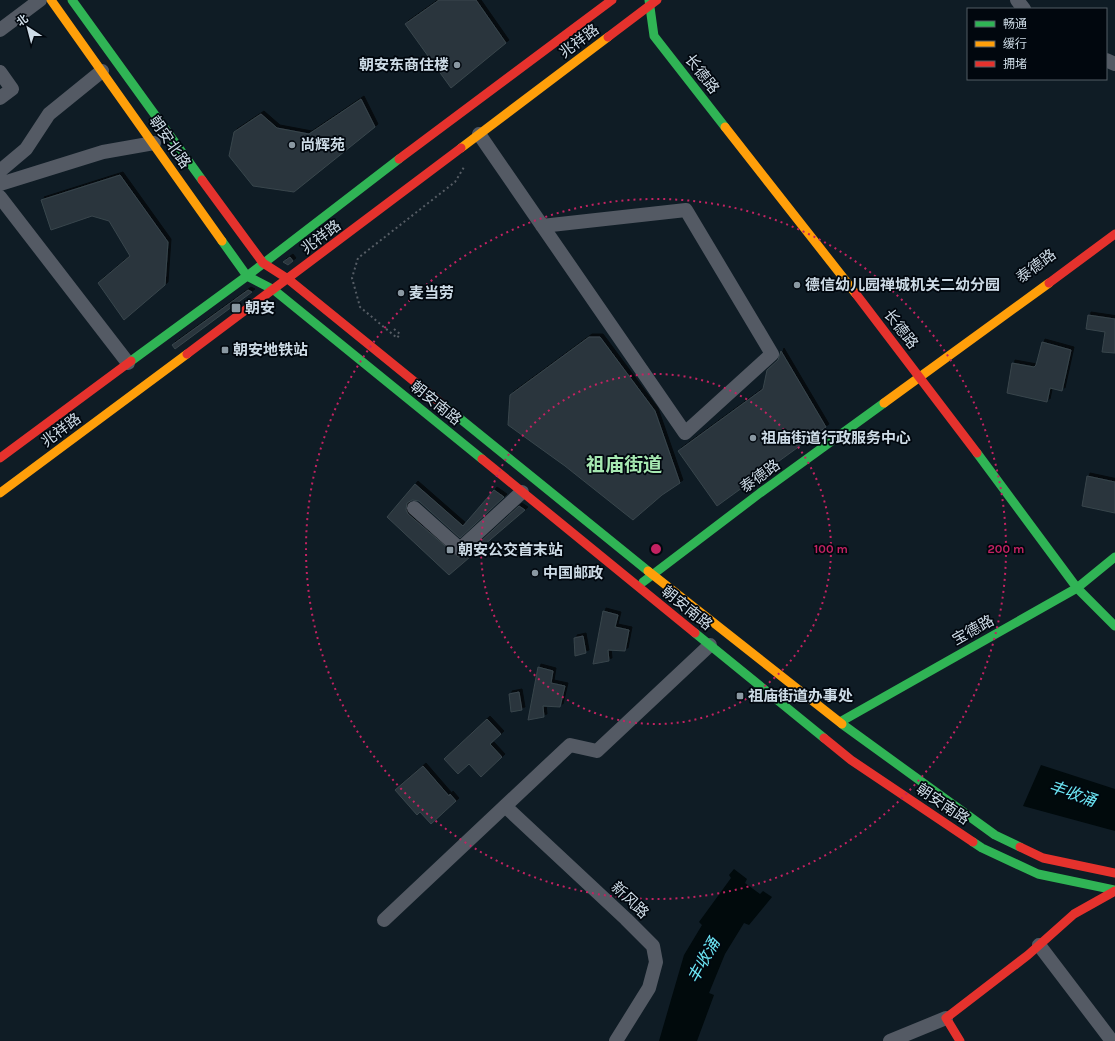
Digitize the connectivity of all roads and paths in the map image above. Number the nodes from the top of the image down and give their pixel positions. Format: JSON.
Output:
{"nodes":[{"id":1,"x":40,"y":0,"type":"edge"},
{"id":2,"x":51,"y":0,"type":"edge"},
{"id":3,"x":72,"y":0,"type":"edge"},
{"id":4,"x":612,"y":0,"type":"edge"},
{"id":5,"x":1017,"y":0,"type":"edge"},
{"id":6,"x":652,"y":2,"type":"edge"},
{"id":7,"x":1023,"y":8,"type":"edge"},
{"id":8,"x":0,"y":30,"type":"edge"},
{"id":9,"x":102,"y":71,"type":"junction"},
{"id":10,"x":0,"y":72,"type":"edge"},
{"id":11,"x":0,"y":98,"type":"edge"},
{"id":12,"x":479,"y":134,"type":"junction"},
{"id":13,"x":154,"y":144,"type":"junction"},
{"id":14,"x":466,"y":165,"type":"dead end"},
{"id":15,"x":0,"y":171,"type":"edge"},
{"id":16,"x":0,"y":184,"type":"edge"},
{"id":17,"x":0,"y":197,"type":"edge"},
{"id":18,"x":1115,"y":225,"type":"edge"},
{"id":19,"x":542,"y":226,"type":"junction"},
{"id":20,"x":1115,"y":234,"type":"edge"},
{"id":21,"x":263,"y":263,"type":"junction"},
{"id":22,"x":247,"y":276,"type":"junction"},
{"id":23,"x":288,"y":279,"type":"junction"},
{"id":24,"x":274,"y":290,"type":"junction"},
{"id":25,"x":394,"y":329,"type":"dead end"},
{"id":26,"x":128,"y":363,"type":"junction"},
{"id":27,"x":920,"y":376,"type":"junction"},
{"id":28,"x":0,"y":458,"type":"edge"},
{"id":29,"x":522,"y":492,"type":"junction"},
{"id":30,"x":0,"y":493,"type":"edge"},
{"id":31,"x":414,"y":508,"type":"dead end"},
{"id":32,"x":1115,"y":557,"type":"edge"},
{"id":33,"x":652,"y":575,"type":"junction"},
{"id":34,"x":638,"y":586,"type":"junction"},
{"id":35,"x":1077,"y":588,"type":"junction"},
{"id":36,"x":1115,"y":626,"type":"edge"},
{"id":37,"x":710,"y":645,"type":"junction"},
{"id":38,"x":840,"y":722,"type":"junction"},
{"id":39,"x":506,"y":807,"type":"junction"},
{"id":40,"x":1115,"y":873,"type":"edge"},
{"id":41,"x":1115,"y":891,"type":"edge"},
{"id":42,"x":384,"y":920,"type":"dead end"},
{"id":43,"x":1039,"y":945,"type":"junction"},
{"id":44,"x":946,"y":1018,"type":"junction"},
{"id":45,"x":616,"y":1041,"type":"edge"},
{"id":46,"x":890,"y":1041,"type":"edge"},
{"id":47,"x":960,"y":1041,"type":"edge"},
{"id":48,"x":1112,"y":1041,"type":"edge"}],
"edges":[{"from":1,"to":8,"type":"street"},
{"from":2,"to":9,"type":"main road","name":"朝安北路"},
{"from":3,"to":21,"type":"main road","name":"朝安北路"},
{"from":4,"to":21,"type":"main road","name":"兆祥路"},
{"from":5,"to":7,"type":"street"},
{"from":6,"to":12,"type":"main road","name":"兆祥路"},
{"from":6,"to":27,"type":"main road","name":"长德路"},
{"from":9,"to":13,"type":"main road","name":"朝安北路"},
{"from":9,"to":15,"type":"street"},
{"from":10,"to":11,"type":"street"},
{"from":12,"to":19,"type":"street"},
{"from":12,"to":23,"type":"main road","name":"兆祥路"},
{"from":13,"to":16,"type":"street"},
{"from":13,"to":22,"type":"main road","name":"朝安北路"},
{"from":14,"to":25,"type":"path"},
{"from":17,"to":26,"type":"street"},
{"from":18,"to":27,"type":"main road","name":"泰德路"},
{"from":19,"to":19,"type":"street"},
{"from":20,"to":27,"type":"main road","name":"泰德路"},
{"from":21,"to":22,"type":"main road","name":"兆祥路"},
{"from":21,"to":23,"type":"main road","name":"朝安北路"},
{"from":22,"to":24,"type":"main road","name":"朝安北路"},
{"from":22,"to":26,"type":"main road","name":"兆祥路"},
{"from":23,"to":24,"type":"main road","name":"兆祥路"},
{"from":23,"to":33,"type":"main road","name":"朝安南路"},
{"from":24,"to":29,"type":"main road","name":"朝安南路"},
{"from":24,"to":30,"type":"main road","name":"兆祥路"},
{"from":26,"to":28,"type":"main road","name":"兆祥路"},
{"from":27,"to":33,"type":"main road","name":"泰德路"},
{"from":27,"to":35,"type":"main road","name":"长德路"},
{"from":29,"to":31,"type":"street"},
{"from":29,"to":34,"type":"main road","name":"朝安南路"},
{"from":32,"to":35,"type":"main road","name":"宝德路"},
{"from":33,"to":34,"type":"main road","name":"泰德路"},
{"from":33,"to":38,"type":"main road","name":"朝安南路"},
{"from":34,"to":37,"type":"main road","name":"朝安南路"},
{"from":35,"to":36,"type":"main road","name":"长德路"},
{"from":35,"to":38,"type":"main road","name":"宝德路"},
{"from":37,"to":39,"type":"street"},
{"from":37,"to":41,"type":"main road","name":"朝安南路"},
{"from":38,"to":40,"type":"main road","name":"朝安南路"},
{"from":39,"to":42,"type":"street"},
{"from":39,"to":45,"type":"street","name":"新风路"},
{"from":41,"to":43,"type":"main road"},
{"from":43,"to":44,"type":"main road"},
{"from":43,"to":48,"type":"street"},
{"from":44,"to":46,"type":"street"},
{"from":44,"to":47,"type":"main road"}]}
